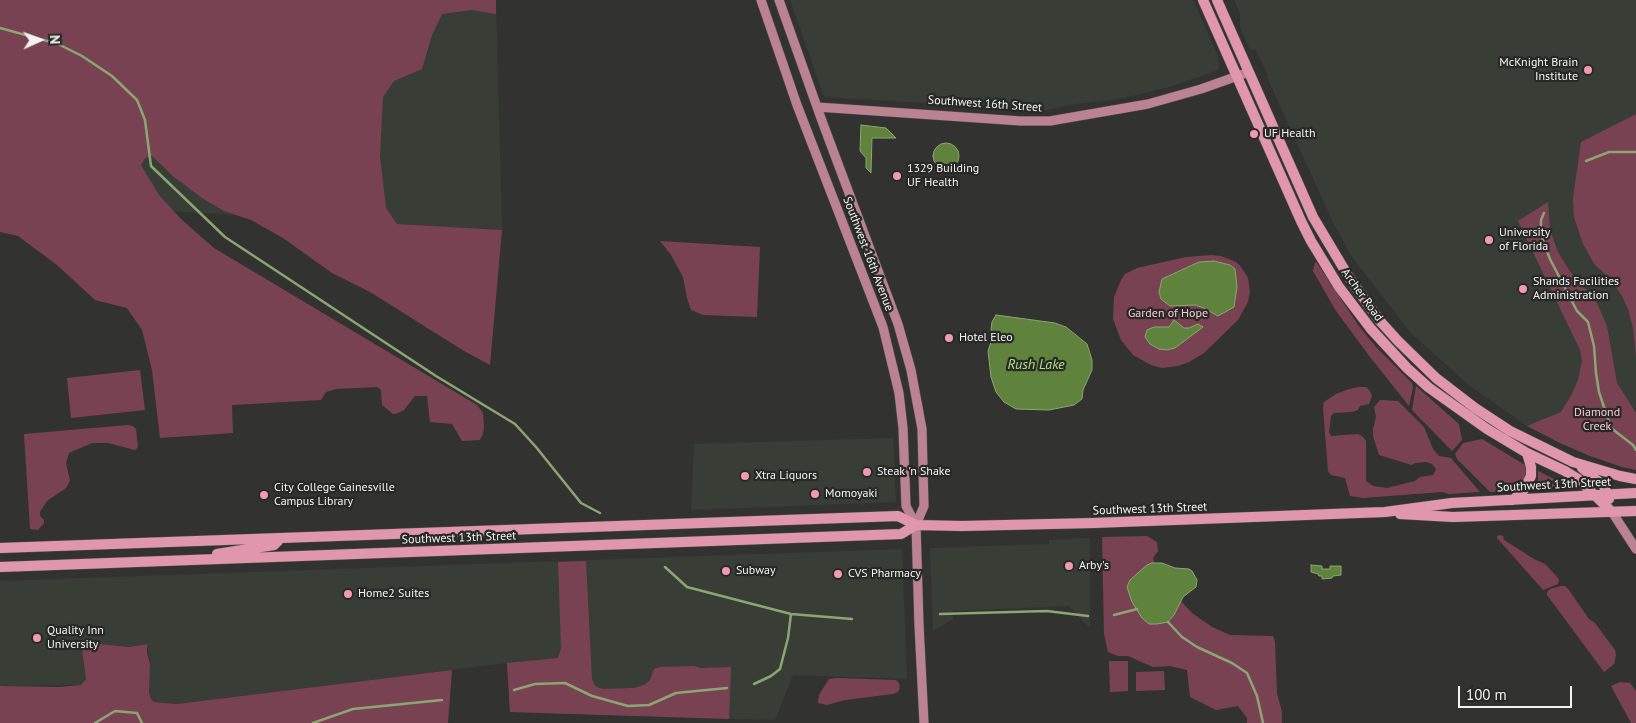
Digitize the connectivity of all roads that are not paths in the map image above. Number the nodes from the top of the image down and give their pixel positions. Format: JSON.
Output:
{"nodes":[{"id":1,"x":761,"y":0,"type":"edge"},
{"id":2,"x":779,"y":0,"type":"edge"},
{"id":3,"x":1203,"y":0,"type":"edge"},
{"id":4,"x":1217,"y":0,"type":"edge"},
{"id":5,"x":1249,"y":72,"type":"junction"},
{"id":6,"x":1237,"y":77,"type":"junction"},
{"id":7,"x":817,"y":107,"type":"junction"},
{"id":8,"x":1453,"y":398,"type":"junction"},
{"id":9,"x":1527,"y":453,"type":"junction"},
{"id":10,"x":1573,"y":462,"type":"junction"},
{"id":11,"x":1636,"y":480,"type":"edge"},
{"id":12,"x":1636,"y":493,"type":"edge"},
{"id":13,"x":1608,"y":495,"type":"junction"},
{"id":14,"x":1597,"y":496,"type":"junction"},
{"id":15,"x":1513,"y":500,"type":"junction"},
{"id":16,"x":1636,"y":511,"type":"edge"},
{"id":17,"x":1385,"y":512,"type":"junction"},
{"id":18,"x":1612,"y":512,"type":"junction"},
{"id":19,"x":916,"y":525,"type":"junction"},
{"id":20,"x":281,"y":538,"type":"junction"},
{"id":21,"x":301,"y":538,"type":"junction"},
{"id":22,"x":116,"y":544,"type":"junction"},
{"id":23,"x":0,"y":548,"type":"edge"},
{"id":24,"x":1636,"y":549,"type":"edge"},
{"id":25,"x":302,"y":556,"type":"junction"},
{"id":26,"x":211,"y":559,"type":"junction"},
{"id":27,"x":117,"y":563,"type":"junction"},
{"id":28,"x":0,"y":567,"type":"edge"},
{"id":29,"x":924,"y":723,"type":"edge"}],
"edges":[{"from":1,"to":19,"type":"main road","name":"Southwest 16th Avenue"},
{"from":2,"to":7,"type":"main road","name":"Southwest 16th Avenue"},
{"from":3,"to":6,"type":"main road","name":"Archer Road"},
{"from":4,"to":5,"type":"main road","name":"Archer Road"},
{"from":5,"to":6,"type":"main road","name":"Southwest 16th Street"},
{"from":5,"to":8,"type":"main road","name":"Archer Road"},
{"from":6,"to":7,"type":"main road","name":"Southwest 16th Street"},
{"from":6,"to":8,"type":"main road","name":"Archer Road"},
{"from":7,"to":19,"type":"main road","name":"Southwest 16th Avenue"},
{"from":8,"to":9,"type":"main road","name":"Archer Road"},
{"from":8,"to":10,"type":"main road","name":"Archer Road"},
{"from":9,"to":14,"type":"main road","name":"Archer Road"},
{"from":9,"to":15,"type":"main road"},
{"from":10,"to":11,"type":"main road","name":"Archer Road"},
{"from":10,"to":13,"type":"main road"},
{"from":12,"to":13,"type":"main road","name":"Southwest 13th Street"},
{"from":13,"to":14,"type":"main road","name":"Southwest 13th Street"},
{"from":13,"to":18,"type":"main road"},
{"from":14,"to":15,"type":"main road","name":"Southwest 13th Street"},
{"from":14,"to":18,"type":"main road","name":"Archer Road"},
{"from":15,"to":17,"type":"main road","name":"Southwest 13th Street"},
{"from":16,"to":18,"type":"main road","name":"Southwest 13th Street"},
{"from":17,"to":18,"type":"main road","name":"Southwest 13th Street"},
{"from":17,"to":19,"type":"main road","name":"Southwest 13th Street"},
{"from":18,"to":24,"type":"main road"},
{"from":19,"to":21,"type":"main road","name":"Southwest 13th Street"},
{"from":19,"to":25,"type":"main road","name":"Southwest 13th Street"},
{"from":19,"to":29,"type":"main road","name":"Southwest 16th Avenue"},
{"from":20,"to":21,"type":"main road","name":"Southwest 13th Street"},
{"from":20,"to":22,"type":"main road","name":"Southwest 13th Street"},
{"from":20,"to":26,"type":"main road"},
{"from":21,"to":25,"type":"main road"},
{"from":22,"to":23,"type":"main road","name":"Southwest 13th Street"},
{"from":22,"to":27,"type":"main road"},
{"from":25,"to":26,"type":"main road","name":"Southwest 13th Street"},
{"from":26,"to":27,"type":"main road","name":"Southwest 13th Street"},
{"from":27,"to":28,"type":"main road","name":"Southwest 13th Street"}]}
